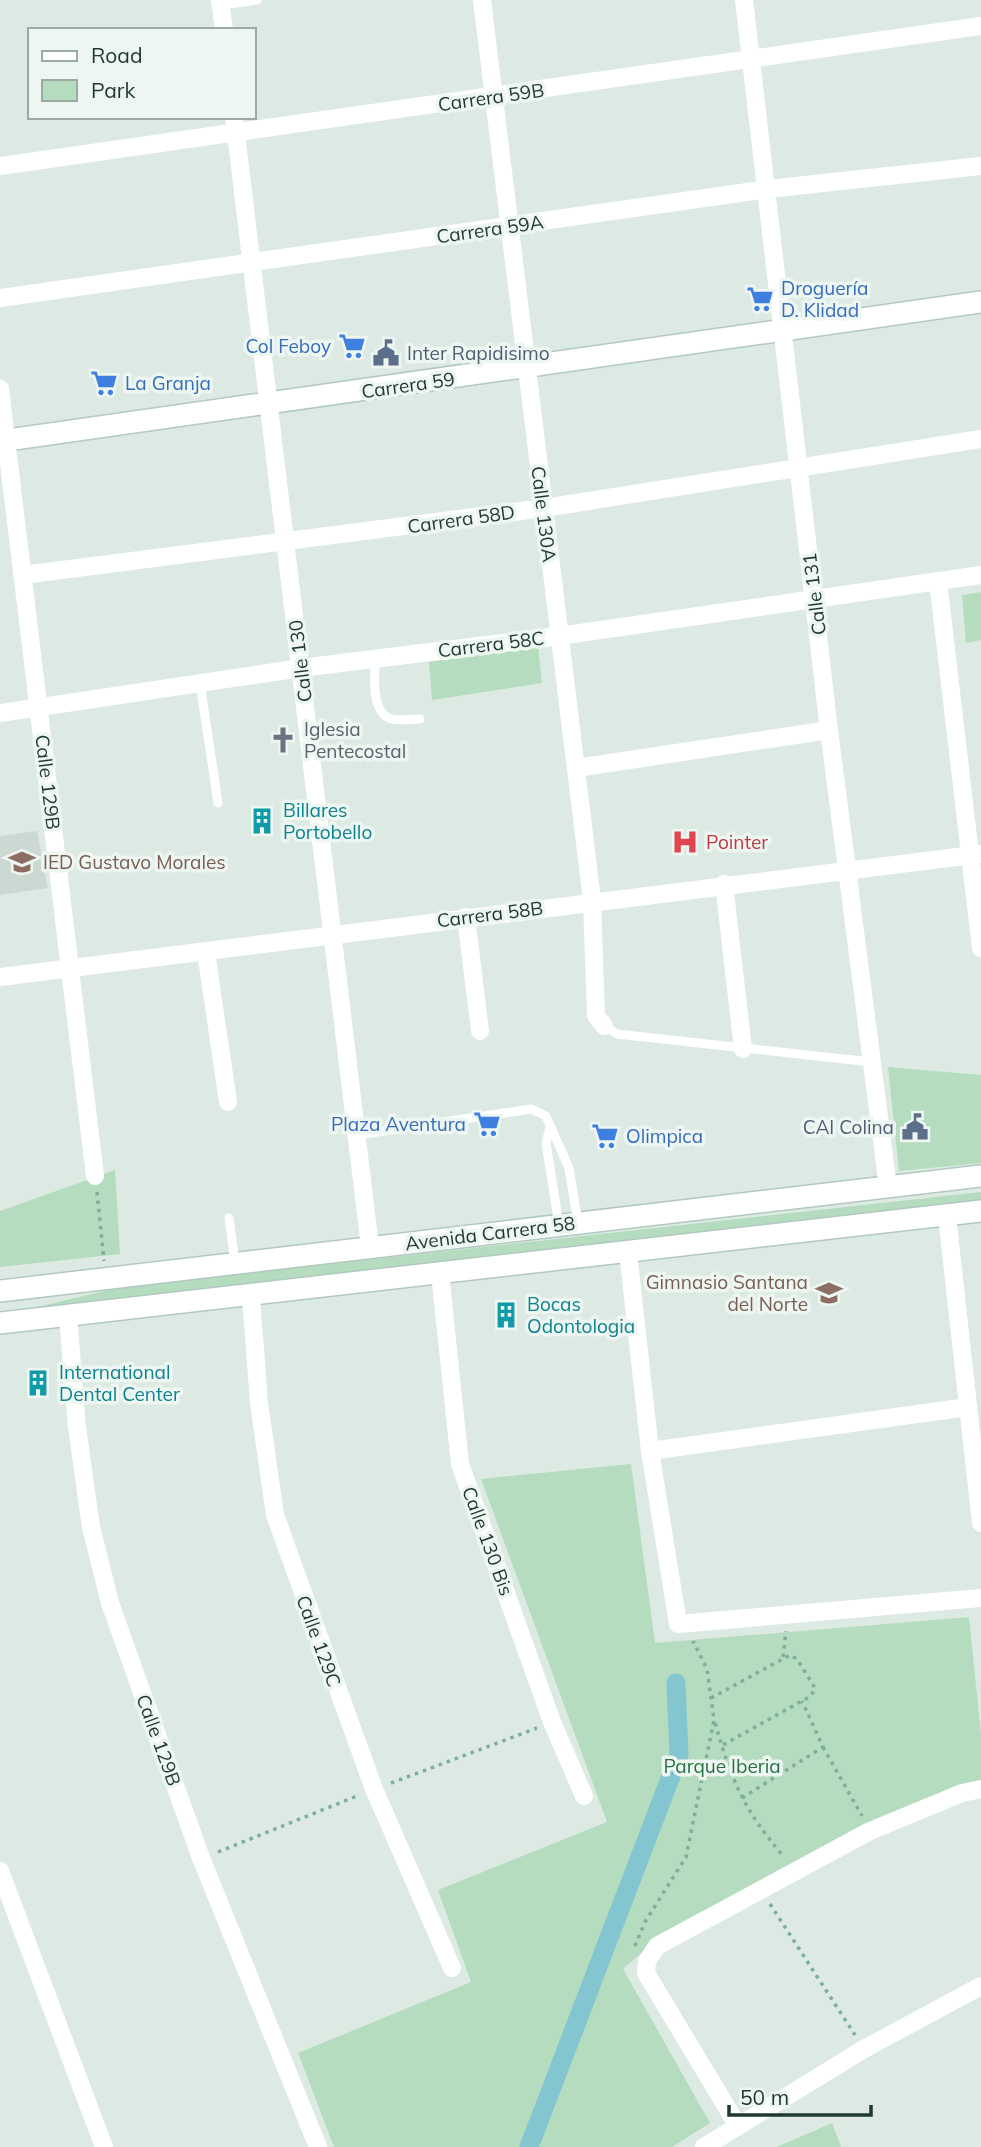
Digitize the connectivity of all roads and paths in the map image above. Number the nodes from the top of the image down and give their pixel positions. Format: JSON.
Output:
{"nodes":[{"id":1,"x":257,"y":0,"type":"edge"},
{"id":2,"x":482,"y":0,"type":"edge"},
{"id":3,"x":744,"y":0,"type":"edge"},
{"id":4,"x":221,"y":3,"type":"edge"},
{"id":5,"x":981,"y":26,"type":"edge"},
{"id":6,"x":224,"y":28,"type":"edge"},
{"id":7,"x":751,"y":60,"type":"junction"},
{"id":8,"x":493,"y":97,"type":"junction"},
{"id":9,"x":235,"y":124,"type":"edge"},
{"id":10,"x":0,"y":166,"type":"edge"},
{"id":11,"x":981,"y":166,"type":"edge"},
{"id":12,"x":768,"y":190,"type":"junction"},
{"id":13,"x":509,"y":226,"type":"junction"},
{"id":14,"x":252,"y":263,"type":"junction"},
{"id":15,"x":0,"y":298,"type":"edge"},
{"id":16,"x":981,"y":302,"type":"edge"},
{"id":17,"x":782,"y":330,"type":"junction"},
{"id":18,"x":526,"y":368,"type":"junction"},
{"id":19,"x":0,"y":389,"type":"edge"},
{"id":20,"x":269,"y":404,"type":"junction"},
{"id":21,"x":981,"y":439,"type":"edge"},
{"id":22,"x":3,"y":440,"type":"edge"},
{"id":23,"x":798,"y":467,"type":"junction"},
{"id":24,"x":544,"y":508,"type":"junction"},
{"id":25,"x":286,"y":542,"type":"junction"},
{"id":26,"x":23,"y":575,"type":"junction"},
{"id":27,"x":981,"y":575,"type":"edge"},
{"id":28,"x":937,"y":581,"type":"junction"},
{"id":29,"x":815,"y":599,"type":"junction"},
{"id":30,"x":559,"y":636,"type":"junction"},
{"id":31,"x":375,"y":659,"type":"junction"},
{"id":32,"x":301,"y":668,"type":"junction"},
{"id":33,"x":200,"y":683,"type":"junction"},
{"id":34,"x":39,"y":707,"type":"junction"},
{"id":35,"x":0,"y":713,"type":"edge"},
{"id":36,"x":420,"y":719,"type":"dead end"},
{"id":37,"x":829,"y":730,"type":"junction"},
{"id":38,"x":576,"y":768,"type":"junction"},
{"id":39,"x":218,"y":803,"type":"dead end"},
{"id":40,"x":976,"y":854,"type":"edge"},
{"id":41,"x":846,"y":868,"type":"junction"},
{"id":42,"x":724,"y":884,"type":"junction"},
{"id":43,"x":592,"y":900,"type":"junction"},
{"id":44,"x":466,"y":917,"type":"junction"},
{"id":45,"x":332,"y":934,"type":"junction"},
{"id":46,"x":981,"y":948,"type":"edge"},
{"id":47,"x":206,"y":952,"type":"junction"},
{"id":48,"x":71,"y":969,"type":"junction"},
{"id":49,"x":0,"y":977,"type":"edge"},
{"id":50,"x":604,"y":1026,"type":"joint"},
{"id":51,"x":480,"y":1031,"type":"dead end"},
{"id":52,"x":743,"y":1049,"type":"junction"},
{"id":53,"x":871,"y":1062,"type":"junction"},
{"id":54,"x":228,"y":1102,"type":"dead end"},
{"id":55,"x":550,"y":1127,"type":"junction"},
{"id":56,"x":357,"y":1135,"type":"junction"},
{"id":57,"x":95,"y":1176,"type":"joint"},
{"id":58,"x":981,"y":1176,"type":"edge"},
{"id":59,"x":888,"y":1187,"type":"junction"},
{"id":60,"x":981,"y":1211,"type":"edge"},
{"id":61,"x":947,"y":1216,"type":"junction"},
{"id":62,"x":229,"y":1217,"type":"dead end"},
{"id":63,"x":568,"y":1224,"type":"junction"},
{"id":64,"x":370,"y":1247,"type":"junction"},
{"id":65,"x":628,"y":1252,"type":"junction"},
{"id":66,"x":236,"y":1264,"type":"junction"},
{"id":67,"x":105,"y":1272,"type":"dead end"},
{"id":68,"x":440,"y":1273,"type":"junction"},
{"id":69,"x":0,"y":1291,"type":"edge"},
{"id":70,"x":251,"y":1297,"type":"junction"},
{"id":71,"x":68,"y":1315,"type":"junction"},
{"id":72,"x":0,"y":1323,"type":"edge"},
{"id":73,"x":968,"y":1407,"type":"junction"},
{"id":74,"x":650,"y":1451,"type":"junction"},
{"id":75,"x":981,"y":1523,"type":"edge"},
{"id":76,"x":981,"y":1598,"type":"edge"},
{"id":77,"x":788,"y":1615,"type":"junction"},
{"id":78,"x":678,"y":1624,"type":"junction"},
{"id":79,"x":783,"y":1657,"type":"junction"},
{"id":80,"x":711,"y":1698,"type":"junction"},
{"id":81,"x":802,"y":1701,"type":"junction"},
{"id":82,"x":714,"y":1720,"type":"junction"},
{"id":83,"x":721,"y":1746,"type":"junction"},
{"id":84,"x":823,"y":1747,"type":"junction"},
{"id":85,"x":981,"y":1789,"type":"edge"},
{"id":86,"x":584,"y":1796,"type":"dead end"},
{"id":87,"x":742,"y":1798,"type":"junction"},
{"id":88,"x":870,"y":1831,"type":"junction"},
{"id":89,"x":0,"y":1871,"type":"edge"},
{"id":90,"x":797,"y":1872,"type":"junction"},
{"id":91,"x":762,"y":1891,"type":"junction"},
{"id":92,"x":452,"y":1968,"type":"dead end"},
{"id":93,"x":646,"y":1973,"type":"junction"},
{"id":94,"x":981,"y":1986,"type":"edge"},
{"id":95,"x":864,"y":2049,"type":"junction"},
{"id":96,"x":738,"y":2126,"type":"junction"},
{"id":97,"x":104,"y":2147,"type":"edge"},
{"id":98,"x":318,"y":2147,"type":"edge"},
{"id":99,"x":704,"y":2147,"type":"edge"}],
"edges":[{"from":1,"to":4,"type":"lane"},
{"from":2,"to":8,"type":"street","name":"Calle 130A"},
{"from":3,"to":7,"type":"street","name":"Calle 131"},
{"from":4,"to":6,"type":"street"},
{"from":5,"to":7,"type":"street","name":"Carrera 59B"},
{"from":7,"to":8,"type":"street","name":"Carrera 59B"},
{"from":7,"to":12,"type":"street","name":"Calle 131"},
{"from":8,"to":9,"type":"street","name":"Carrera 59B"},
{"from":8,"to":13,"type":"street","name":"Calle 130A"},
{"from":9,"to":10,"type":"street","name":"Carrera 59B"},
{"from":9,"to":14,"type":"street","name":"Calle 130"},
{"from":11,"to":12,"type":"street","name":"Carrera 59A"},
{"from":12,"to":13,"type":"street","name":"Carrera 59A"},
{"from":12,"to":17,"type":"street","name":"Calle 131"},
{"from":13,"to":14,"type":"street","name":"Carrera 59A"},
{"from":13,"to":18,"type":"street","name":"Calle 130A"},
{"from":14,"to":15,"type":"street","name":"Carrera 59A"},
{"from":14,"to":20,"type":"street","name":"Calle 130"},
{"from":16,"to":17,"type":"main road","name":"Carrera 59"},
{"from":17,"to":18,"type":"main road","name":"Carrera 59"},
{"from":17,"to":23,"type":"street","name":"Calle 131"},
{"from":18,"to":20,"type":"main road","name":"Carrera 59"},
{"from":18,"to":24,"type":"street","name":"Calle 130A"},
{"from":19,"to":22,"type":"street","name":"Calle 129B"},
{"from":20,"to":22,"type":"main road","name":"Carrera 59"},
{"from":20,"to":25,"type":"street","name":"Calle 130"},
{"from":21,"to":23,"type":"street","name":"Carrera 58D"},
{"from":22,"to":26,"type":"street","name":"Calle 129B"},
{"from":23,"to":24,"type":"street","name":"Carrera 58D"},
{"from":23,"to":29,"type":"street","name":"Calle 131"},
{"from":24,"to":25,"type":"street","name":"Carrera 58D"},
{"from":24,"to":30,"type":"street","name":"Calle 130A"},
{"from":25,"to":26,"type":"street","name":"Carrera 58D"},
{"from":25,"to":32,"type":"street","name":"Calle 130"},
{"from":26,"to":34,"type":"street","name":"Calle 129B"},
{"from":27,"to":28,"type":"street","name":"Carrera 58C"},
{"from":28,"to":29,"type":"street","name":"Carrera 58C"},
{"from":28,"to":40,"type":"street"},
{"from":29,"to":30,"type":"street","name":"Carrera 58C"},
{"from":29,"to":37,"type":"street","name":"Calle 131"},
{"from":30,"to":31,"type":"street","name":"Carrera 58C"},
{"from":30,"to":38,"type":"street","name":"Calle 130A"},
{"from":31,"to":32,"type":"street","name":"Carrera 58C"},
{"from":31,"to":36,"type":"lane"},
{"from":32,"to":33,"type":"street","name":"Carrera 58C"},
{"from":32,"to":45,"type":"street","name":"Calle 130"},
{"from":33,"to":34,"type":"street","name":"Carrera 58C"},
{"from":33,"to":39,"type":"lane"},
{"from":34,"to":35,"type":"street","name":"Carrera 58C"},
{"from":34,"to":48,"type":"street","name":"Calle 129B"},
{"from":37,"to":38,"type":"street"},
{"from":37,"to":41,"type":"street","name":"Calle 131"},
{"from":38,"to":43,"type":"street","name":"Calle 130A"},
{"from":40,"to":41,"type":"street","name":"Carrera 58B"},
{"from":40,"to":46,"type":"street"},
{"from":41,"to":42,"type":"street","name":"Carrera 58B"},
{"from":41,"to":53,"type":"street","name":"Calle 131"},
{"from":42,"to":43,"type":"street","name":"Carrera 58B"},
{"from":42,"to":52,"type":"street"},
{"from":43,"to":44,"type":"street","name":"Carrera 58B"},
{"from":43,"to":50,"type":"street","name":"Calle 130A"},
{"from":44,"to":45,"type":"street","name":"Carrera 58B"},
{"from":44,"to":51,"type":"street"},
{"from":45,"to":47,"type":"street","name":"Carrera 58B"},
{"from":45,"to":56,"type":"street","name":"Calle 130"},
{"from":47,"to":48,"type":"street","name":"Carrera 58B"},
{"from":47,"to":54,"type":"street"},
{"from":48,"to":49,"type":"street","name":"Carrera 58B"},
{"from":48,"to":57,"type":"street","name":"Calle 129B"},
{"from":50,"to":52,"type":"lane"},
{"from":52,"to":53,"type":"lane"},
{"from":53,"to":59,"type":"street","name":"Calle 131"},
{"from":55,"to":56,"type":"lane"},
{"from":55,"to":63,"type":"lane"},
{"from":55,"to":63,"type":"lane"},
{"from":56,"to":64,"type":"street","name":"Calle 130"},
{"from":57,"to":67,"type":"path"},
{"from":58,"to":59,"type":"main road","name":"Avenida Carrera 58"},
{"from":59,"to":63,"type":"main road","name":"Avenida Carrera 58"},
{"from":60,"to":61,"type":"main road","name":"Avenida Carrera 58"},
{"from":61,"to":65,"type":"main road","name":"Avenida Carrera 58"},
{"from":61,"to":73,"type":"street"},
{"from":62,"to":66,"type":"lane"},
{"from":63,"to":64,"type":"main road","name":"Avenida Carrera 58"},
{"from":64,"to":66,"type":"main road","name":"Avenida Carrera 58"},
{"from":65,"to":68,"type":"main road","name":"Avenida Carrera 58"},
{"from":65,"to":74,"type":"street"},
{"from":66,"to":69,"type":"main road","name":"Avenida Carrera 58"},
{"from":68,"to":70,"type":"main road","name":"Avenida Carrera 58"},
{"from":68,"to":86,"type":"street","name":"Calle 130 Bis"},
{"from":70,"to":71,"type":"main road","name":"Avenida Carrera 58"},
{"from":70,"to":92,"type":"street","name":"Calle 129C"},
{"from":71,"to":72,"type":"main road","name":"Avenida Carrera 58"},
{"from":71,"to":98,"type":"street","name":"Calle 129B"},
{"from":73,"to":74,"type":"street"},
{"from":73,"to":75,"type":"street"},
{"from":74,"to":78,"type":"street"},
{"from":76,"to":77,"type":"street"},
{"from":77,"to":78,"type":"street"},
{"from":77,"to":79,"type":"path"},
{"from":78,"to":80,"type":"path"},
{"from":79,"to":80,"type":"path"},
{"from":79,"to":81,"type":"path"},
{"from":80,"to":82,"type":"path"},
{"from":81,"to":83,"type":"path"},
{"from":81,"to":84,"type":"path"},
{"from":82,"to":83,"type":"path"},
{"from":82,"to":93,"type":"path"},
{"from":83,"to":87,"type":"path"},
{"from":84,"to":87,"type":"path"},
{"from":84,"to":88,"type":"path"},
{"from":85,"to":88,"type":"street"},
{"from":87,"to":90,"type":"path"},
{"from":88,"to":90,"type":"street"},
{"from":89,"to":97,"type":"street"},
{"from":90,"to":91,"type":"street"},
{"from":91,"to":93,"type":"street"},
{"from":91,"to":95,"type":"path"},
{"from":93,"to":96,"type":"street"},
{"from":94,"to":95,"type":"street"},
{"from":95,"to":96,"type":"street"},
{"from":96,"to":99,"type":"street"}]}
